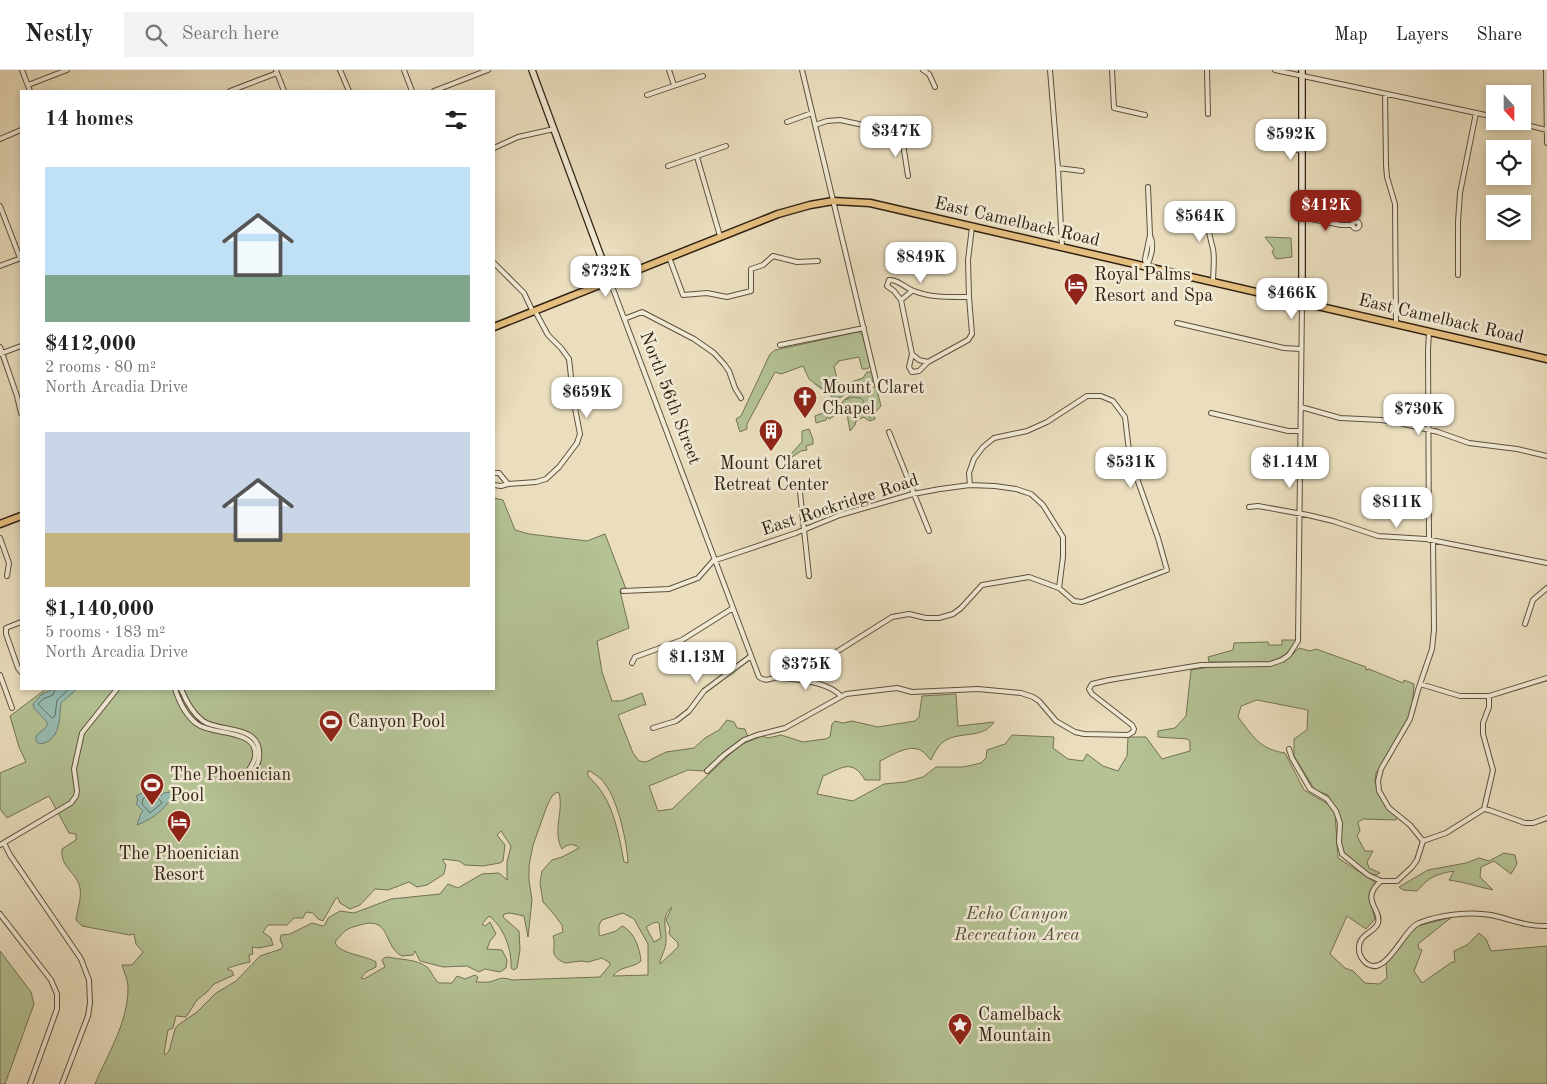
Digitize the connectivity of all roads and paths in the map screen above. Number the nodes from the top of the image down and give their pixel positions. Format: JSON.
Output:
{"nodes":[{"id":1,"x":22,"y":70,"type":"edge"},
{"id":2,"x":67,"y":70,"type":"edge"},
{"id":3,"x":340,"y":70,"type":"edge"},
{"id":4,"x":404,"y":70,"type":"edge"},
{"id":5,"x":488,"y":70,"type":"edge"},
{"id":6,"x":531,"y":70,"type":"edge"},
{"id":7,"x":669,"y":70,"type":"edge"},
{"id":8,"x":802,"y":70,"type":"edge"},
{"id":9,"x":923,"y":70,"type":"edge"},
{"id":10,"x":1050,"y":70,"type":"edge"},
{"id":11,"x":1112,"y":70,"type":"edge"},
{"id":12,"x":1207,"y":70,"type":"edge"},
{"id":13,"x":1275,"y":70,"type":"edge"},
{"id":14,"x":1546,"y":70,"type":"edge"},
{"id":15,"x":276,"y":72,"type":"edge"},
{"id":16,"x":1302,"y":73,"type":"edge"},
{"id":17,"x":703,"y":76,"type":"dead end"},
{"id":18,"x":674,"y":85,"type":"junction"},
{"id":19,"x":28,"y":86,"type":"junction"},
{"id":20,"x":935,"y":87,"type":"dead end"},
{"id":21,"x":451,"y":88,"type":"edge"},
{"id":22,"x":30,"y":90,"type":"edge"},
{"id":23,"x":232,"y":90,"type":"edge"},
{"id":24,"x":284,"y":90,"type":"edge"},
{"id":25,"x":349,"y":90,"type":"edge"},
{"id":26,"x":412,"y":90,"type":"edge"},
{"id":27,"x":1386,"y":94,"type":"junction"},
{"id":28,"x":647,"y":95,"type":"dead end"},
{"id":29,"x":812,"y":113,"type":"junction"},
{"id":30,"x":1476,"y":113,"type":"junction"},
{"id":31,"x":1145,"y":114,"type":"dead end"},
{"id":32,"x":1208,"y":114,"type":"dead end"},
{"id":33,"x":1486,"y":116,"type":"edge"},
{"id":34,"x":787,"y":122,"type":"dead end"},
{"id":35,"x":815,"y":124,"type":"junction"},
{"id":36,"x":1531,"y":126,"type":"edge"},
{"id":37,"x":554,"y":129,"type":"junction"},
{"id":38,"x":20,"y":130,"type":"edge"},
{"id":39,"x":1547,"y":130,"type":"edge"},
{"id":40,"x":0,"y":139,"type":"edge"},
{"id":41,"x":1268,"y":143,"type":"dead end"},
{"id":42,"x":1547,"y":143,"type":"edge"},
{"id":43,"x":726,"y":146,"type":"dead end"},
{"id":44,"x":495,"y":148,"type":"edge"},
{"id":45,"x":1302,"y":151,"type":"junction"},
{"id":46,"x":697,"y":157,"type":"junction"},
{"id":47,"x":668,"y":166,"type":"dead end"},
{"id":48,"x":1058,"y":168,"type":"junction"},
{"id":49,"x":1082,"y":171,"type":"dead end"},
{"id":50,"x":908,"y":176,"type":"dead end"},
{"id":51,"x":1148,"y":188,"type":"dead end"},
{"id":52,"x":833,"y":201,"type":"junction"},
{"id":53,"x":1209,"y":205,"type":"dead end"},
{"id":54,"x":0,"y":206,"type":"edge"},
{"id":55,"x":1301,"y":217,"type":"junction"},
{"id":56,"x":1352,"y":225,"type":"dead end"},
{"id":57,"x":972,"y":227,"type":"junction"},
{"id":58,"x":720,"y":236,"type":"junction"},
{"id":59,"x":1062,"y":248,"type":"junction"},
{"id":60,"x":20,"y":258,"type":"edge"},
{"id":61,"x":669,"y":258,"type":"junction"},
{"id":62,"x":818,"y":261,"type":"dead end"},
{"id":63,"x":495,"y":264,"type":"edge"},
{"id":64,"x":0,"y":266,"type":"edge"},
{"id":65,"x":1146,"y":268,"type":"junction"},
{"id":66,"x":1458,"y":275,"type":"dead end"},
{"id":67,"x":610,"y":281,"type":"junction"},
{"id":68,"x":1302,"y":282,"type":"junction"},
{"id":69,"x":1213,"y":283,"type":"junction"},
{"id":70,"x":912,"y":291,"type":"junction"},
{"id":71,"x":969,"y":297,"type":"junction"},
{"id":72,"x":1286,"y":299,"type":"junction"},
{"id":73,"x":901,"y":300,"type":"junction"},
{"id":74,"x":1302,"y":303,"type":"junction"},
{"id":75,"x":534,"y":311,"type":"junction"},
{"id":76,"x":624,"y":319,"type":"junction"},
{"id":77,"x":1176,"y":323,"type":"dead end"},
{"id":78,"x":1396,"y":324,"type":"junction"},
{"id":79,"x":495,"y":327,"type":"edge"},
{"id":80,"x":864,"y":328,"type":"junction"},
{"id":81,"x":1429,"y":332,"type":"junction"},
{"id":82,"x":780,"y":345,"type":"dead end"},
{"id":83,"x":20,"y":346,"type":"edge"},
{"id":84,"x":0,"y":348,"type":"edge"},
{"id":85,"x":1301,"y":349,"type":"junction"},
{"id":86,"x":1,"y":354,"type":"edge"},
{"id":87,"x":912,"y":354,"type":"junction"},
{"id":88,"x":1547,"y":359,"type":"edge"},
{"id":89,"x":928,"y":362,"type":"junction"},
{"id":90,"x":877,"y":385,"type":"dead end"},
{"id":91,"x":741,"y":398,"type":"dead end"},
{"id":92,"x":20,"y":408,"type":"edge"},
{"id":93,"x":1301,"y":408,"type":"junction"},
{"id":94,"x":1211,"y":413,"type":"dead end"},
{"id":95,"x":1428,"y":429,"type":"junction"},
{"id":96,"x":1300,"y":431,"type":"junction"},
{"id":97,"x":889,"y":432,"type":"dead end"},
{"id":98,"x":1547,"y":456,"type":"edge"},
{"id":99,"x":495,"y":473,"type":"edge"},
{"id":100,"x":508,"y":484,"type":"junction"},
{"id":101,"x":495,"y":485,"type":"edge"},
{"id":102,"x":970,"y":485,"type":"junction"},
{"id":103,"x":800,"y":492,"type":"dead end"},
{"id":104,"x":914,"y":494,"type":"junction"},
{"id":105,"x":1249,"y":507,"type":"dead end"},
{"id":106,"x":1300,"y":513,"type":"junction"},
{"id":107,"x":20,"y":516,"type":"edge"},
{"id":108,"x":0,"y":524,"type":"edge"},
{"id":109,"x":804,"y":530,"type":"junction"},
{"id":110,"x":929,"y":530,"type":"dead end"},
{"id":111,"x":0,"y":538,"type":"edge"},
{"id":112,"x":1431,"y":540,"type":"junction"},
{"id":113,"x":716,"y":560,"type":"junction"},
{"id":114,"x":1547,"y":563,"type":"edge"},
{"id":115,"x":7,"y":576,"type":"dead end"},
{"id":116,"x":809,"y":576,"type":"dead end"},
{"id":117,"x":1059,"y":588,"type":"junction"},
{"id":118,"x":1547,"y":588,"type":"edge"},
{"id":119,"x":622,"y":591,"type":"dead end"},
{"id":120,"x":733,"y":608,"type":"junction"},
{"id":121,"x":20,"y":622,"type":"edge"},
{"id":122,"x":1525,"y":624,"type":"dead end"},
{"id":123,"x":751,"y":656,"type":"junction"},
{"id":124,"x":632,"y":663,"type":"dead end"},
{"id":125,"x":20,"y":671,"type":"edge"},
{"id":126,"x":0,"y":674,"type":"edge"},
{"id":127,"x":777,"y":677,"type":"junction"},
{"id":128,"x":1547,"y":678,"type":"edge"},
{"id":129,"x":1420,"y":684,"type":"junction"},
{"id":130,"x":116,"y":690,"type":"edge"},
{"id":131,"x":175,"y":690,"type":"edge"},
{"id":132,"x":181,"y":690,"type":"edge"},
{"id":133,"x":841,"y":696,"type":"junction"},
{"id":134,"x":1489,"y":696,"type":"junction"},
{"id":135,"x":12,"y":708,"type":"dead end"},
{"id":136,"x":653,"y":728,"type":"dead end"},
{"id":137,"x":1289,"y":749,"type":"dead end"},
{"id":138,"x":707,"y":771,"type":"dead end"},
{"id":139,"x":1484,"y":810,"type":"junction"},
{"id":140,"x":1547,"y":818,"type":"edge"},
{"id":141,"x":1423,"y":841,"type":"junction"},
{"id":142,"x":2,"y":844,"type":"edge"},
{"id":143,"x":1381,"y":882,"type":"junction"},
{"id":144,"x":0,"y":914,"type":"edge"},
{"id":145,"x":1547,"y":926,"type":"edge"},
{"id":146,"x":30,"y":1084,"type":"edge"},
{"id":147,"x":62,"y":1084,"type":"edge"}],
"edges":[{"from":1,"to":19,"type":"street"},
{"from":2,"to":19,"type":"street"},
{"from":3,"to":25,"type":"street"},
{"from":4,"to":26,"type":"street"},
{"from":5,"to":21,"type":"street"},
{"from":6,"to":37,"type":"street","name":"North 56th Street"},
{"from":7,"to":18,"type":"street"},
{"from":8,"to":29,"type":"street"},
{"from":9,"to":20,"type":"street"},
{"from":10,"to":48,"type":"street"},
{"from":11,"to":31,"type":"street"},
{"from":12,"to":32,"type":"street"},
{"from":13,"to":16,"type":"street"},
{"from":14,"to":39,"type":"street"},
{"from":15,"to":23,"type":"street"},
{"from":15,"to":24,"type":"street"},
{"from":16,"to":27,"type":"street"},
{"from":16,"to":45,"type":"street"},
{"from":17,"to":18,"type":"street"},
{"from":18,"to":28,"type":"street"},
{"from":19,"to":22,"type":"street"},
{"from":27,"to":30,"type":"street"},
{"from":27,"to":78,"type":"street"},
{"from":29,"to":34,"type":"street"},
{"from":29,"to":35,"type":"street"},
{"from":30,"to":33,"type":"street"},
{"from":30,"to":66,"type":"street"},
{"from":35,"to":50,"type":"street"},
{"from":35,"to":52,"type":"street"},
{"from":36,"to":39,"type":"street"},
{"from":37,"to":44,"type":"street"},
{"from":37,"to":67,"type":"street","name":"North 56th Street"},
{"from":38,"to":40,"type":"street"},
{"from":39,"to":42,"type":"street"},
{"from":41,"to":45,"type":"street"},
{"from":43,"to":46,"type":"street"},
{"from":45,"to":55,"type":"street"},
{"from":46,"to":47,"type":"street"},
{"from":46,"to":58,"type":"street"},
{"from":48,"to":49,"type":"street"},
{"from":48,"to":59,"type":"street"},
{"from":51,"to":65,"type":"street"},
{"from":52,"to":57,"type":"main road","name":"East Camelback Road"},
{"from":52,"to":58,"type":"main road","name":"East Camelback Road"},
{"from":52,"to":80,"type":"street"},
{"from":53,"to":69,"type":"street"},
{"from":54,"to":60,"type":"street"},
{"from":55,"to":56,"type":"street"},
{"from":55,"to":68,"type":"street"},
{"from":57,"to":59,"type":"main road","name":"East Camelback Road"},
{"from":57,"to":71,"type":"street"},
{"from":58,"to":61,"type":"main road","name":"East Camelback Road"},
{"from":59,"to":65,"type":"main road","name":"East Camelback Road"},
{"from":60,"to":64,"type":"street"},
{"from":61,"to":62,"type":"street"},
{"from":61,"to":67,"type":"main road","name":"East Camelback Road"},
{"from":63,"to":75,"type":"street"},
{"from":65,"to":69,"type":"main road","name":"East Camelback Road"},
{"from":67,"to":75,"type":"main road","name":"East Camelback Road"},
{"from":67,"to":76,"type":"street","name":"North 56th Street"},
{"from":68,"to":72,"type":"main road"},
{"from":68,"to":74,"type":"street"},
{"from":69,"to":72,"type":"main road","name":"East Camelback Road"},
{"from":70,"to":71,"type":"street"},
{"from":70,"to":73,"type":"street"},
{"from":70,"to":73,"type":"street"},
{"from":71,"to":89,"type":"street"},
{"from":72,"to":74,"type":"main road","name":"East Camelback Road"},
{"from":73,"to":87,"type":"street"},
{"from":74,"to":78,"type":"main road","name":"East Camelback Road"},
{"from":74,"to":85,"type":"street"},
{"from":75,"to":79,"type":"main road","name":"East Camelback Road"},
{"from":75,"to":100,"type":"street"},
{"from":76,"to":91,"type":"street"},
{"from":76,"to":113,"type":"street","name":"North 56th Street"},
{"from":77,"to":85,"type":"street"},
{"from":78,"to":81,"type":"main road","name":"East Camelback Road"},
{"from":80,"to":82,"type":"street"},
{"from":80,"to":90,"type":"street"},
{"from":81,"to":88,"type":"main road","name":"East Camelback Road"},
{"from":81,"to":95,"type":"street"},
{"from":83,"to":86,"type":"street"},
{"from":84,"to":86,"type":"street"},
{"from":85,"to":93,"type":"street"},
{"from":86,"to":92,"type":"street"},
{"from":87,"to":89,"type":"street"},
{"from":87,"to":89,"type":"street"},
{"from":93,"to":95,"type":"street"},
{"from":93,"to":96,"type":"street"},
{"from":94,"to":96,"type":"street"},
{"from":95,"to":98,"type":"street"},
{"from":95,"to":112,"type":"street"},
{"from":96,"to":106,"type":"street"},
{"from":97,"to":104,"type":"street"},
{"from":99,"to":100,"type":"street"},
{"from":100,"to":101,"type":"street"},
{"from":102,"to":104,"type":"street","name":"East Rockridge Road"},
{"from":102,"to":117,"type":"street","name":"East Rockridge Road"},
{"from":102,"to":117,"type":"street"},
{"from":103,"to":109,"type":"street"},
{"from":104,"to":109,"type":"street","name":"East Rockridge Road"},
{"from":104,"to":110,"type":"street"},
{"from":105,"to":106,"type":"street"},
{"from":106,"to":112,"type":"street"},
{"from":106,"to":133,"type":"street"},
{"from":107,"to":108,"type":"main road"},
{"from":109,"to":113,"type":"street","name":"East Rockridge Road"},
{"from":109,"to":116,"type":"street"},
{"from":111,"to":115,"type":"street"},
{"from":112,"to":114,"type":"street"},
{"from":112,"to":129,"type":"street"},
{"from":113,"to":119,"type":"street","name":"East Rockridge Road"},
{"from":113,"to":120,"type":"street","name":"North 56th Street"},
{"from":117,"to":127,"type":"street"},
{"from":118,"to":122,"type":"street"},
{"from":120,"to":123,"type":"street","name":"North 56th Street"},
{"from":120,"to":124,"type":"street"},
{"from":121,"to":125,"type":"street"},
{"from":123,"to":127,"type":"street","name":"North 56th Street"},
{"from":123,"to":136,"type":"street"},
{"from":126,"to":135,"type":"street"},
{"from":127,"to":133,"type":"street"},
{"from":128,"to":134,"type":"street"},
{"from":129,"to":134,"type":"street"},
{"from":129,"to":141,"type":"street"},
{"from":130,"to":142,"type":"street"},
{"from":131,"to":132,"type":"street"},
{"from":133,"to":138,"type":"street"},
{"from":134,"to":139,"type":"street"},
{"from":137,"to":143,"type":"street"},
{"from":139,"to":140,"type":"street"},
{"from":139,"to":141,"type":"street"},
{"from":141,"to":143,"type":"street"},
{"from":142,"to":147,"type":"street"},
{"from":143,"to":145,"type":"street"},
{"from":144,"to":146,"type":"street"}]}
